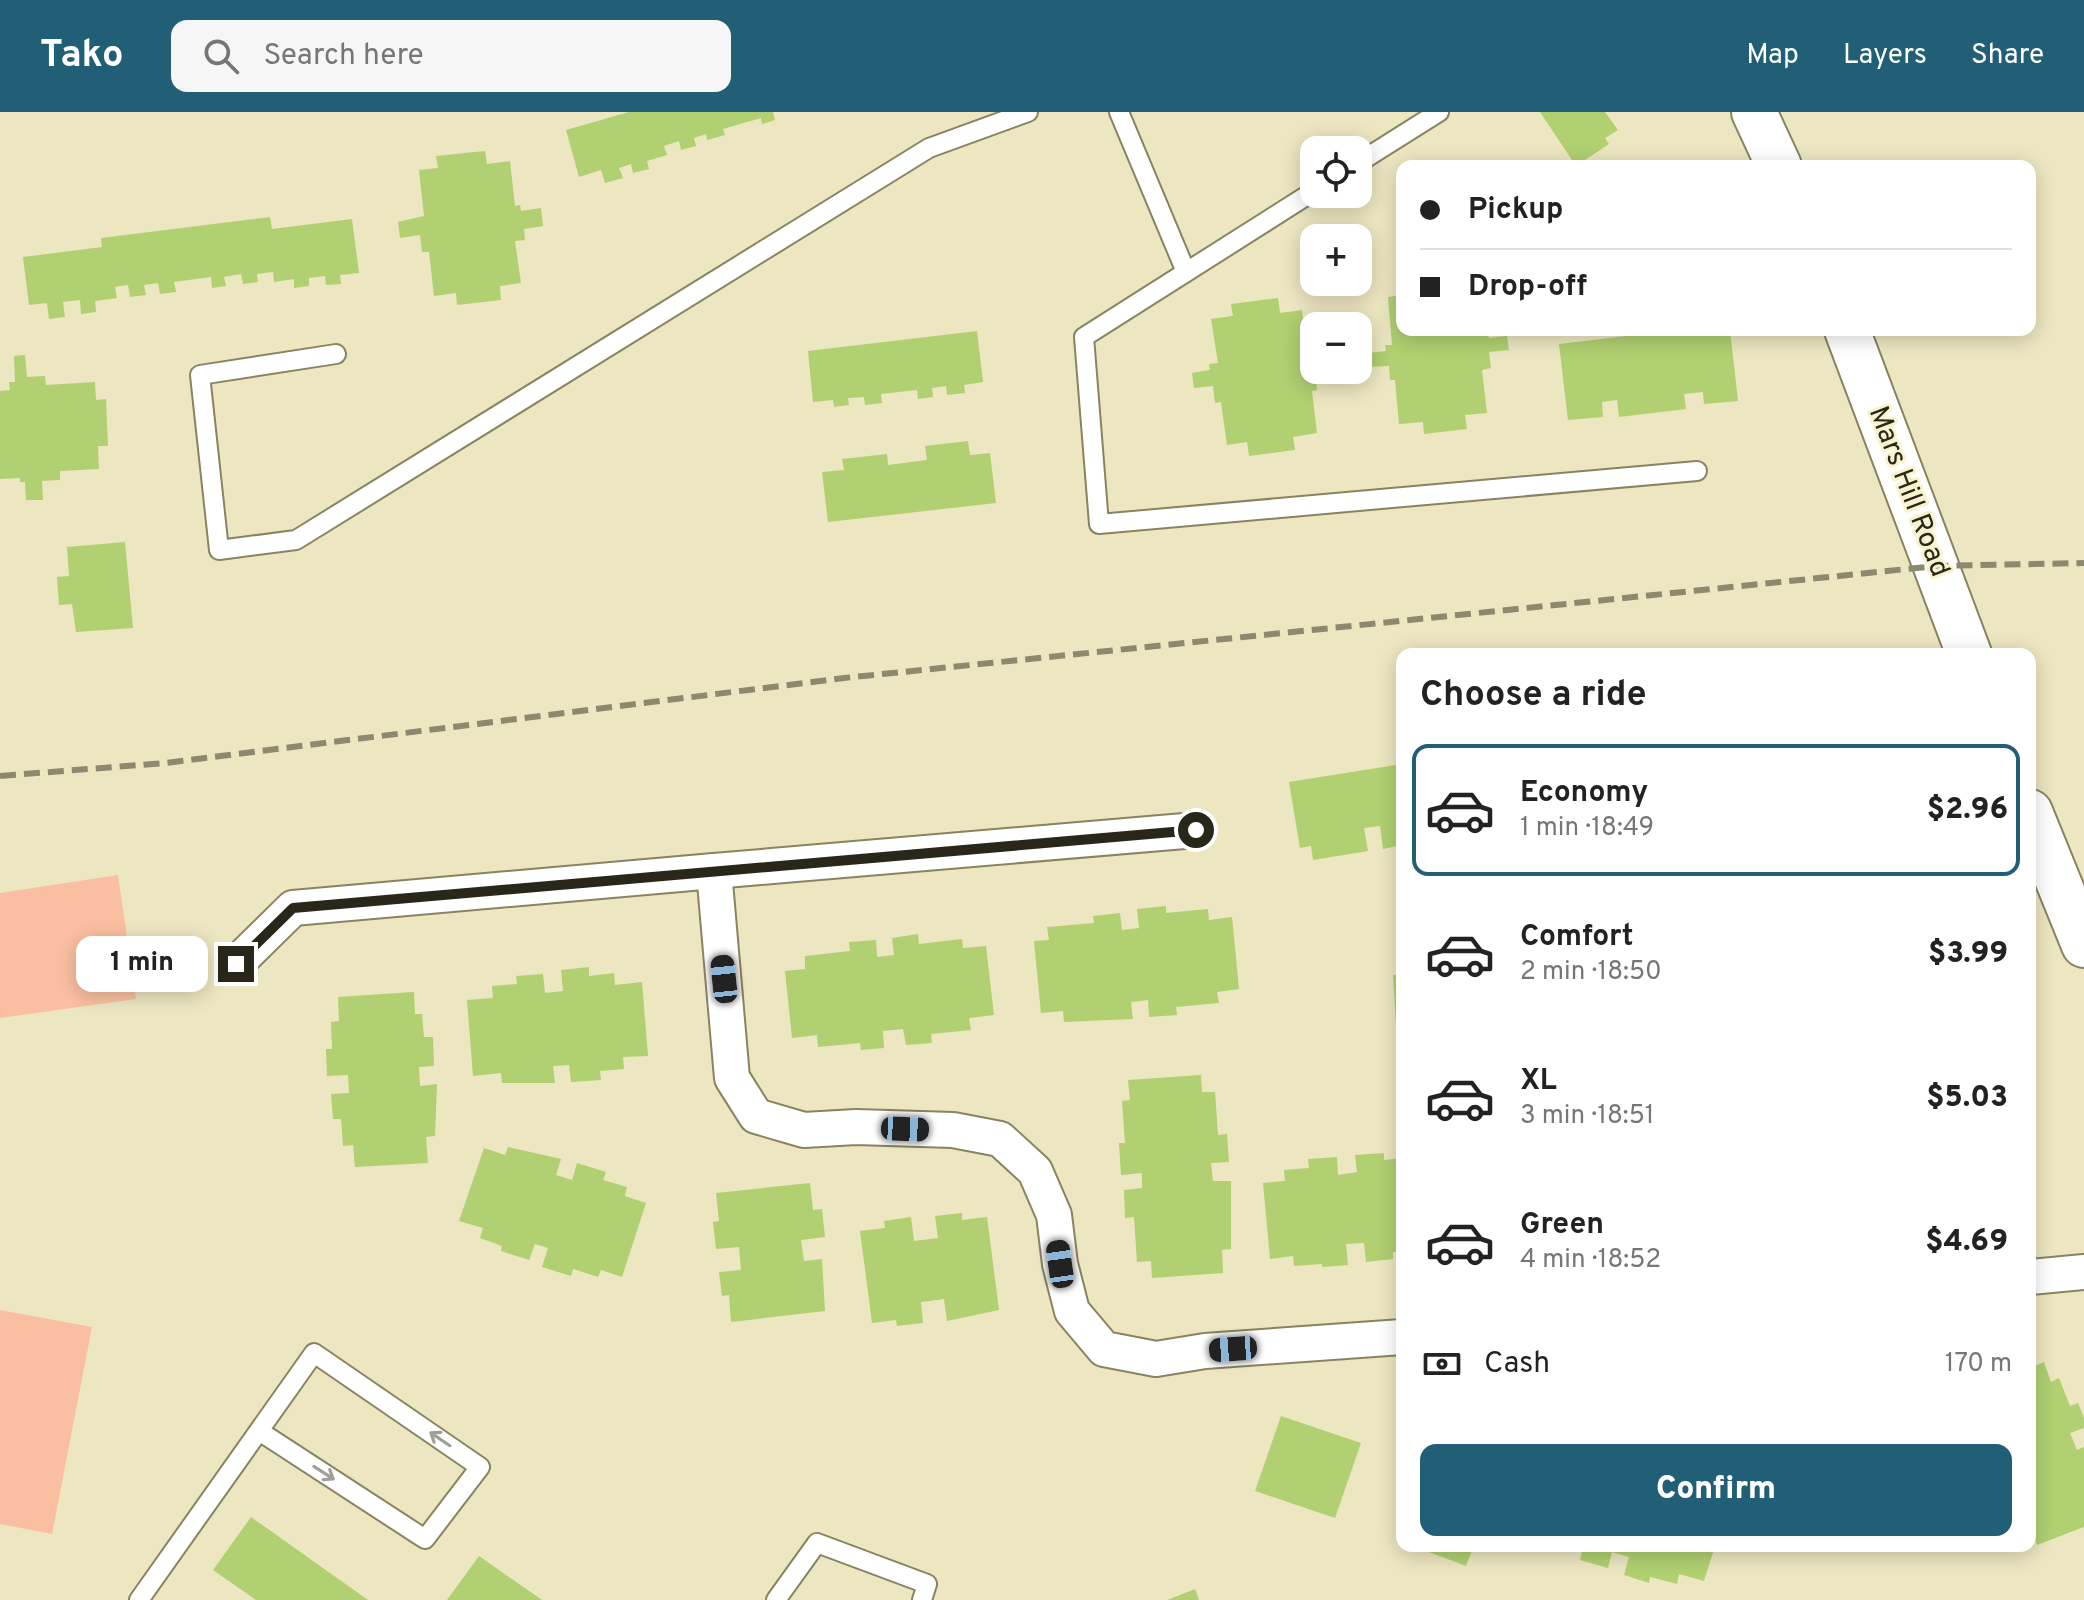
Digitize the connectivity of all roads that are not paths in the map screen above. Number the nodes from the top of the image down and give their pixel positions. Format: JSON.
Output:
{"nodes":[{"id":1,"x":1028,"y":112,"type":"edge"},
{"id":2,"x":1119,"y":112,"type":"edge"},
{"id":3,"x":1439,"y":112,"type":"edge"},
{"id":4,"x":1754,"y":112,"type":"edge"},
{"id":5,"x":1372,"y":154,"type":"edge"},
{"id":6,"x":1776,"y":160,"type":"edge"},
{"id":7,"x":1300,"y":200,"type":"edge"},
{"id":8,"x":1186,"y":272,"type":"junction"},
{"id":9,"x":1849,"y":336,"type":"edge"},
{"id":10,"x":336,"y":354,"type":"dead end"},
{"id":11,"x":1697,"y":471,"type":"dead end"},
{"id":12,"x":1967,"y":648,"type":"edge"},
{"id":13,"x":2036,"y":827,"type":"edge"},
{"id":14,"x":1196,"y":830,"type":"dead end"},
{"id":15,"x":714,"y":871,"type":"junction"},
{"id":16,"x":2084,"y":945,"type":"edge"},
{"id":17,"x":236,"y":964,"type":"dead end"},
{"id":18,"x":2084,"y":1272,"type":"edge"},
{"id":19,"x":2036,"y":1276,"type":"edge"},
{"id":20,"x":1396,"y":1337,"type":"edge"},
{"id":21,"x":259,"y":1431,"type":"junction"},
{"id":22,"x":139,"y":1600,"type":"edge"},
{"id":23,"x":776,"y":1600,"type":"edge"},
{"id":24,"x":922,"y":1600,"type":"edge"}],
"edges":[{"from":1,"to":10,"type":"lane"},
{"from":2,"to":8,"type":"lane"},
{"from":3,"to":5,"type":"lane"},
{"from":4,"to":6,"type":"street"},
{"from":7,"to":8,"type":"lane"},
{"from":8,"to":11,"type":"lane"},
{"from":9,"to":12,"type":"street","name":"Mars Hill Road"},
{"from":13,"to":16,"type":"street"},
{"from":14,"to":15,"type":"street"},
{"from":15,"to":17,"type":"street"},
{"from":15,"to":20,"type":"street"},
{"from":18,"to":19,"type":"street"},
{"from":21,"to":21,"type":"lane","one_way":true},
{"from":21,"to":22,"type":"lane"},
{"from":23,"to":24,"type":"lane"}]}
